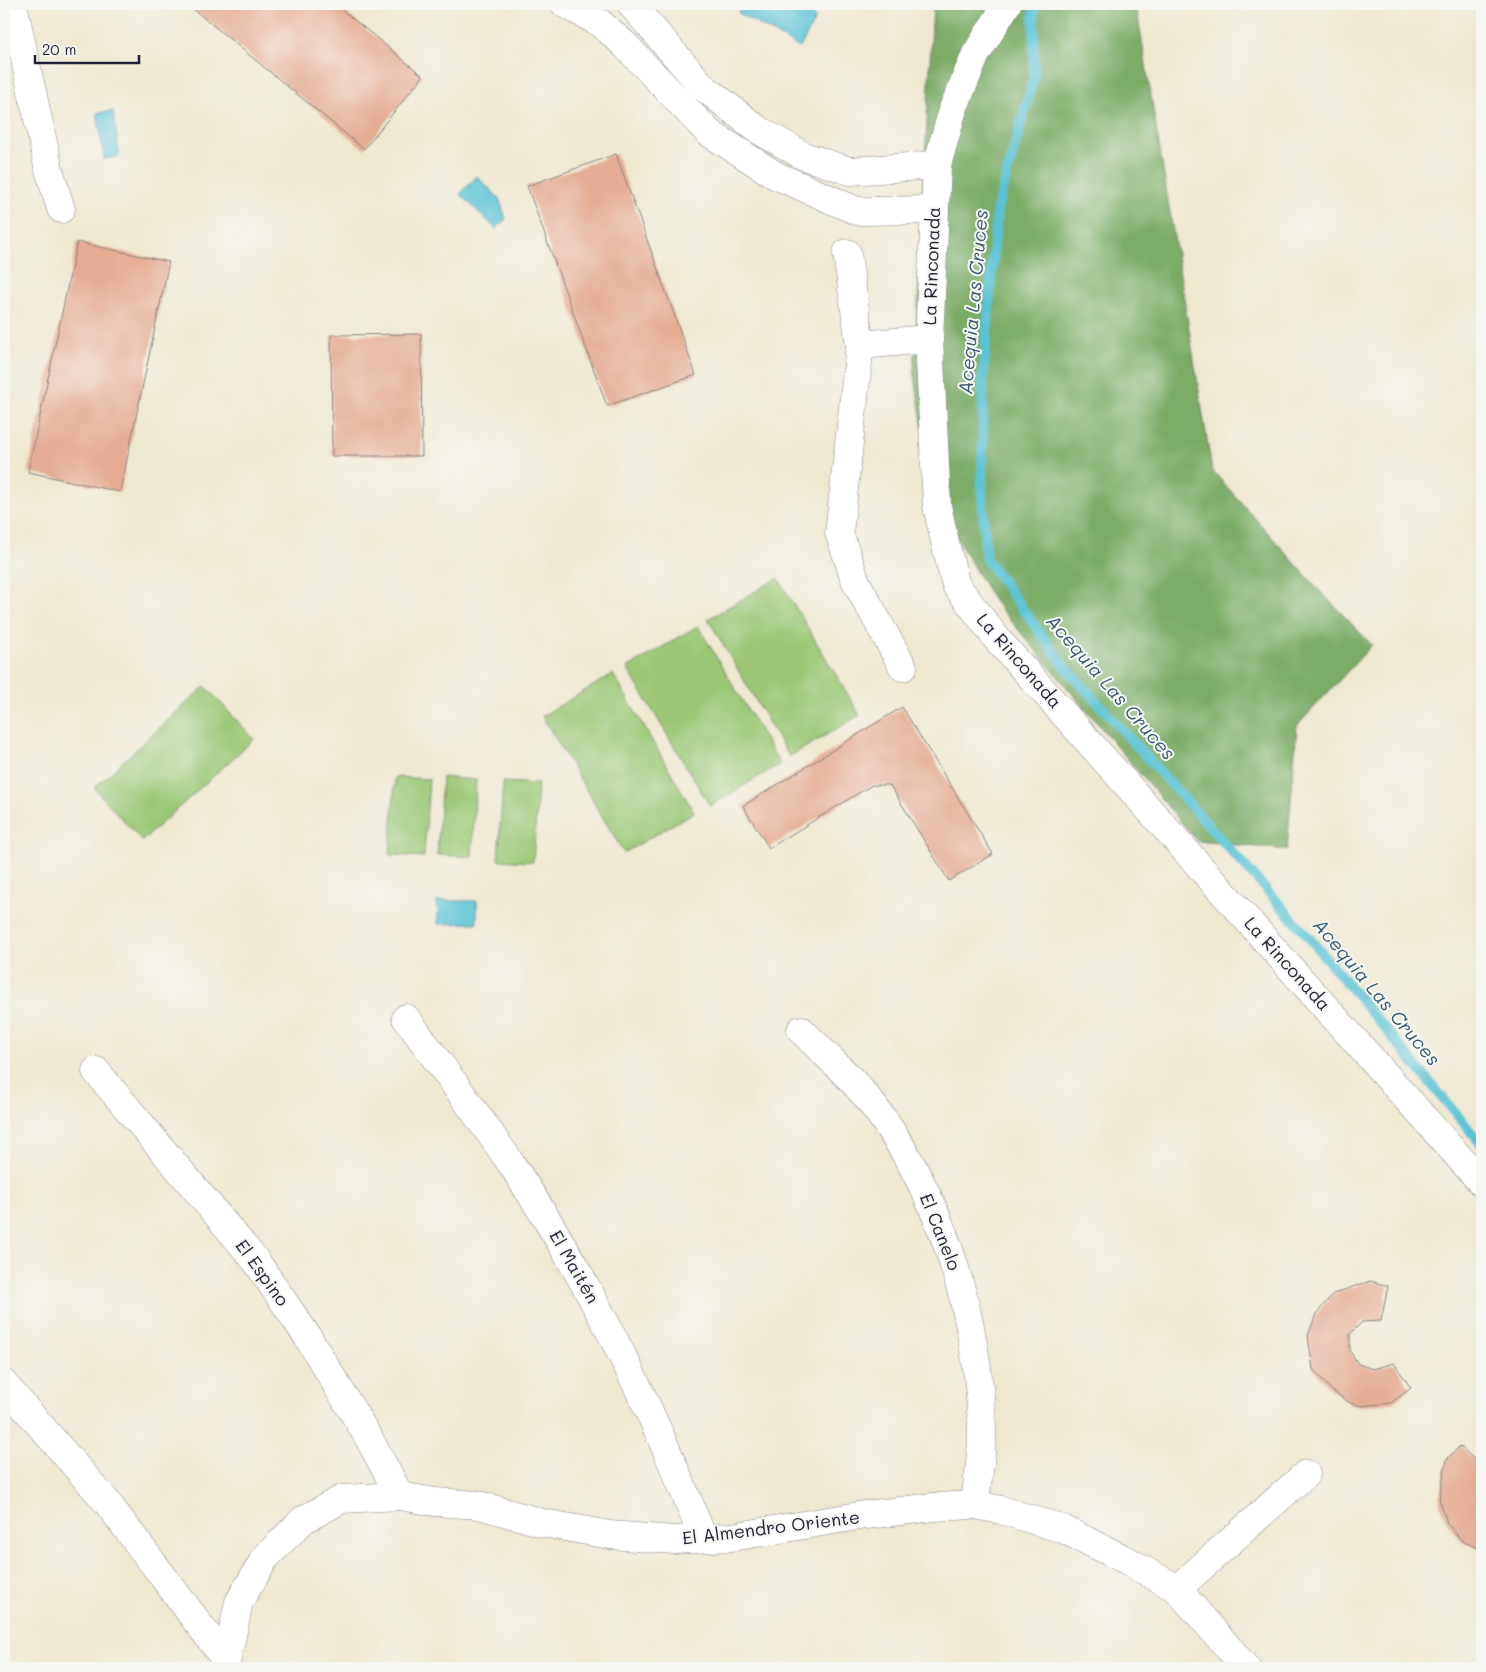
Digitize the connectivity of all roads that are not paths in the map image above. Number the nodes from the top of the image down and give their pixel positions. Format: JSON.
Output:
{"nodes":[{"id":1,"x":14,"y":4,"type":"edge"},
{"id":2,"x":565,"y":4,"type":"edge"},
{"id":3,"x":631,"y":4,"type":"edge"},
{"id":4,"x":1007,"y":4,"type":"edge"},
{"id":5,"x":937,"y":165,"type":"junction"},
{"id":6,"x":61,"y":209,"type":"dead end"},
{"id":7,"x":935,"y":210,"type":"junction"},
{"id":8,"x":847,"y":253,"type":"dead end"},
{"id":9,"x":929,"y":339,"type":"junction"},
{"id":10,"x":860,"y":345,"type":"junction"},
{"id":11,"x":903,"y":667,"type":"dead end"},
{"id":12,"x":406,"y":1018,"type":"dead end"},
{"id":13,"x":801,"y":1030,"type":"dead end"},
{"id":14,"x":96,"y":1071,"type":"dead end"},
{"id":15,"x":1482,"y":1184,"type":"edge"},
{"id":16,"x":4,"y":1384,"type":"edge"},
{"id":17,"x":1306,"y":1474,"type":"dead end"},
{"id":18,"x":400,"y":1496,"type":"junction"},
{"id":19,"x":975,"y":1505,"type":"junction"},
{"id":20,"x":702,"y":1538,"type":"junction"},
{"id":21,"x":1177,"y":1590,"type":"junction"},
{"id":22,"x":225,"y":1664,"type":"edge"},
{"id":23,"x":1246,"y":1668,"type":"edge"}],
"edges":[{"from":1,"to":6,"type":"street"},
{"from":2,"to":7,"type":"street"},
{"from":3,"to":5,"type":"street"},
{"from":4,"to":5,"type":"street","name":"La Rinconada"},
{"from":5,"to":7,"type":"street","name":"La Rinconada"},
{"from":7,"to":9,"type":"street","name":"La Rinconada"},
{"from":8,"to":10,"type":"street"},
{"from":9,"to":10,"type":"street"},
{"from":9,"to":15,"type":"street","name":"La Rinconada"},
{"from":10,"to":11,"type":"street"},
{"from":12,"to":20,"type":"street","name":"El Maitén"},
{"from":13,"to":19,"type":"street","name":"El Canelo"},
{"from":14,"to":18,"type":"street","name":"El Espino"},
{"from":16,"to":22,"type":"street"},
{"from":17,"to":21,"type":"street"},
{"from":18,"to":20,"type":"street","name":"El Almendro Oriente"},
{"from":18,"to":22,"type":"street","name":"El Almendro Oriente"},
{"from":19,"to":20,"type":"street","name":"El Almendro Oriente"},
{"from":19,"to":21,"type":"street","name":"El Almendro Oriente"},
{"from":21,"to":23,"type":"street","name":"El Almendro Oriente"}]}
